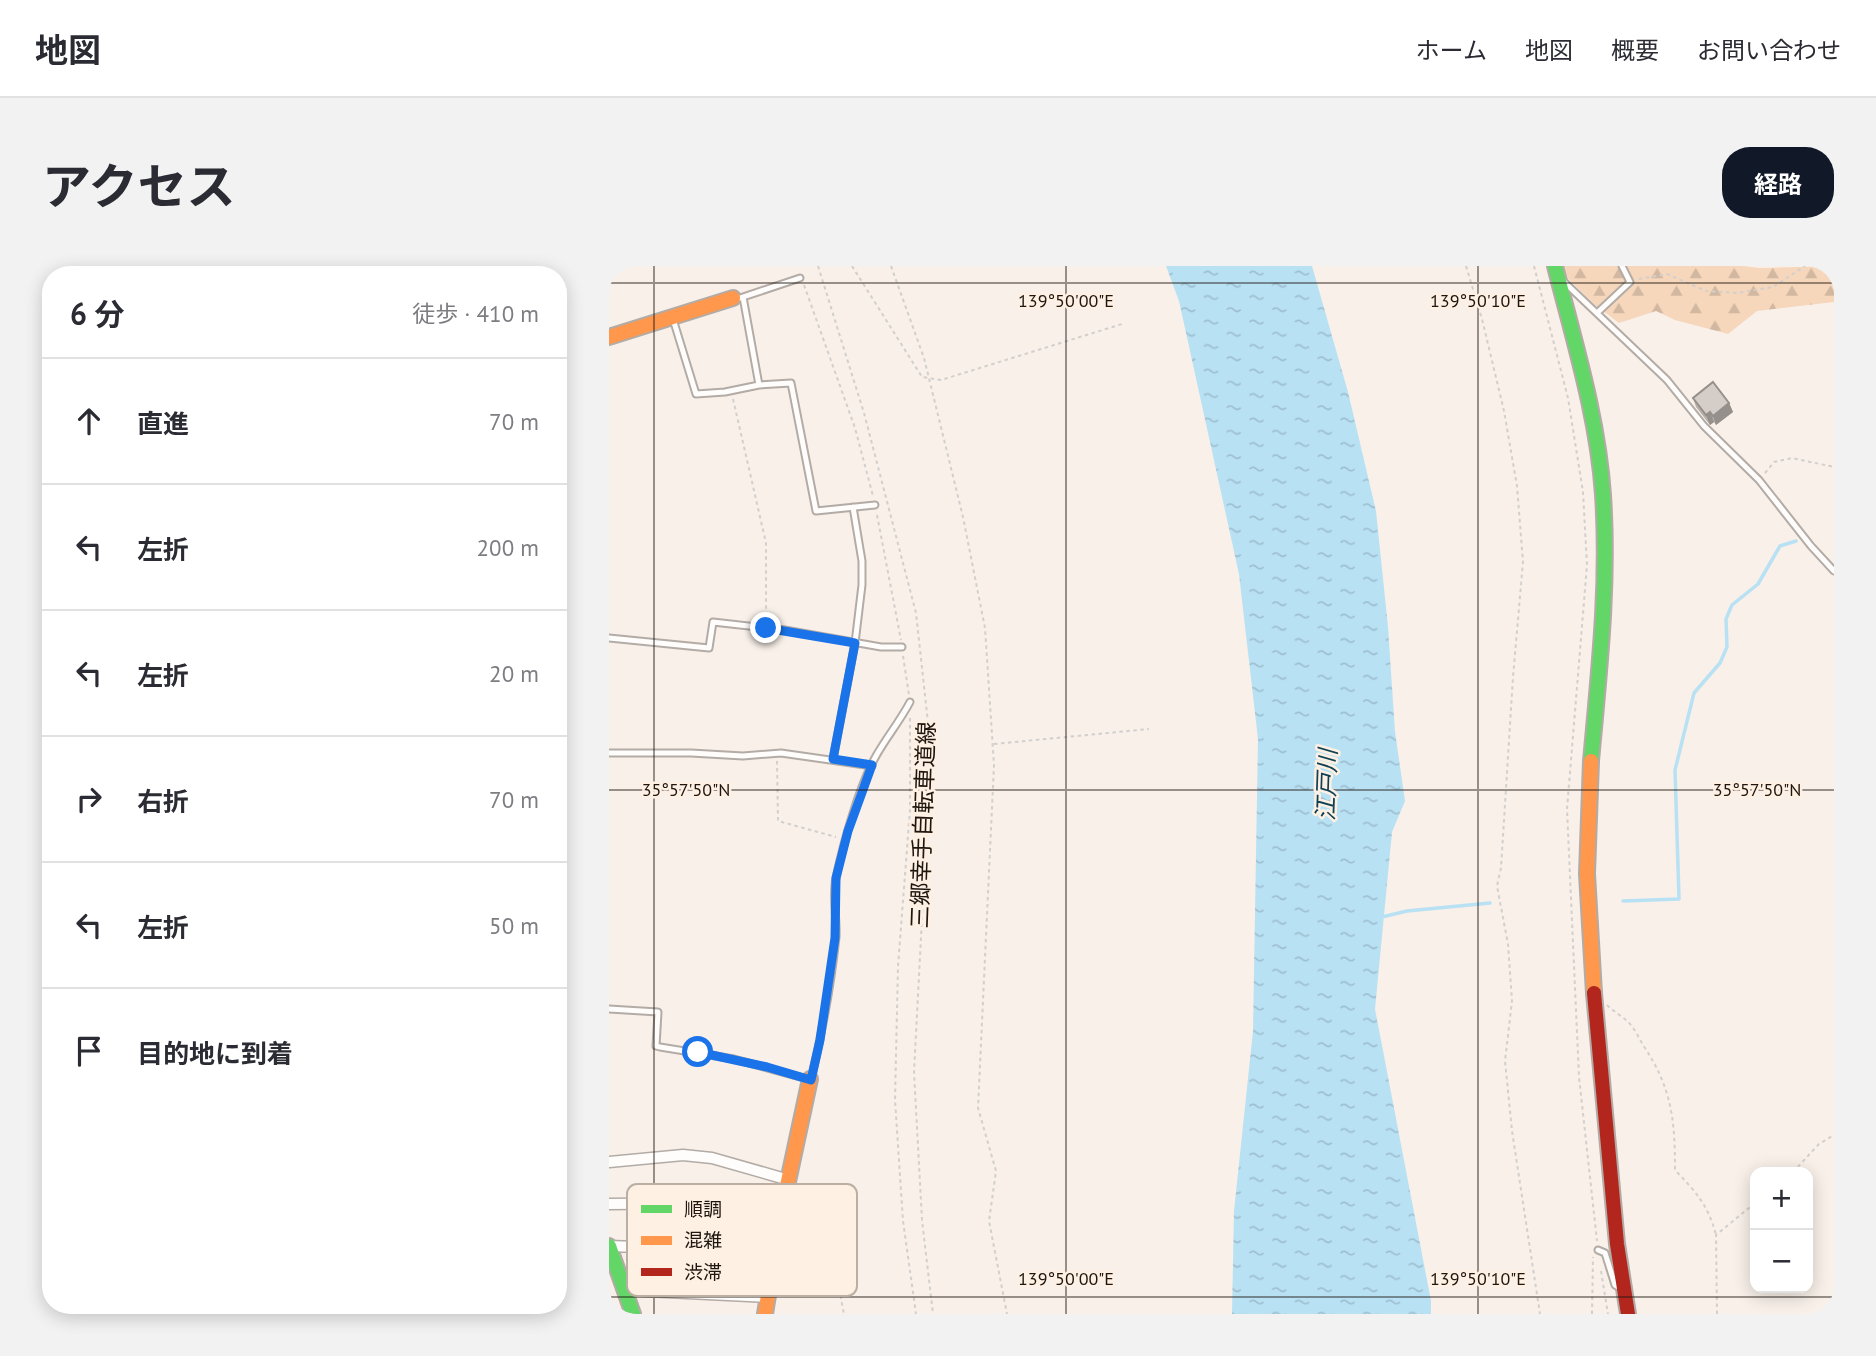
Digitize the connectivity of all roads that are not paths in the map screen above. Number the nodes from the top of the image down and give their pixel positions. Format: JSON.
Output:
{"nodes":[{"id":1,"x":1622,"y":266,"type":"edge"},
{"id":2,"x":1556,"y":271,"type":"edge"},
{"id":3,"x":800,"y":278,"type":"road end"},
{"id":4,"x":738,"y":297,"type":"junction"},
{"id":5,"x":1597,"y":313,"type":"junction"},
{"id":6,"x":672,"y":317,"type":"junction"},
{"id":7,"x":609,"y":337,"type":"edge"},
{"id":8,"x":759,"y":385,"type":"junction"},
{"id":9,"x":875,"y":505,"type":"road end"},
{"id":10,"x":853,"y":507,"type":"junction"},
{"id":11,"x":1834,"y":571,"type":"edge"},
{"id":12,"x":609,"y":638,"type":"edge"},
{"id":13,"x":855,"y":643,"type":"junction"},
{"id":14,"x":902,"y":646,"type":"road end"},
{"id":15,"x":910,"y":702,"type":"road end"},
{"id":16,"x":609,"y":753,"type":"edge"},
{"id":17,"x":833,"y":759,"type":"junction"},
{"id":18,"x":872,"y":765,"type":"junction"},
{"id":19,"x":609,"y":1009,"type":"edge"},
{"id":20,"x":810,"y":1079,"type":"junction"},
{"id":21,"x":609,"y":1162,"type":"edge"},
{"id":22,"x":789,"y":1180,"type":"junction"},
{"id":23,"x":788,"y":1184,"type":"edge"},
{"id":24,"x":609,"y":1204,"type":"edge"},
{"id":25,"x":627,"y":1204,"type":"edge"},
{"id":26,"x":609,"y":1246,"type":"edge"},
{"id":27,"x":627,"y":1247,"type":"edge"},
{"id":28,"x":1598,"y":1251,"type":"road end"},
{"id":29,"x":625,"y":1290,"type":"joint"},
{"id":30,"x":1624,"y":1291,"type":"junction"},
{"id":31,"x":748,"y":1296,"type":"edge"},
{"id":32,"x":768,"y":1297,"type":"joint"},
{"id":33,"x":633,"y":1314,"type":"edge"},
{"id":34,"x":765,"y":1314,"type":"edge"},
{"id":35,"x":1628,"y":1314,"type":"edge"}],
"edges":[{"from":1,"to":5,"type":"lane"},
{"from":2,"to":5,"type":"lane"},
{"from":2,"to":30,"type":"street"},
{"from":3,"to":4,"type":"lane"},
{"from":4,"to":6,"type":"street"},
{"from":4,"to":8,"type":"lane"},
{"from":5,"to":11,"type":"lane"},
{"from":6,"to":7,"type":"street"},
{"from":6,"to":8,"type":"lane"},
{"from":8,"to":10,"type":"lane"},
{"from":9,"to":10,"type":"lane"},
{"from":10,"to":13,"type":"lane"},
{"from":12,"to":13,"type":"lane"},
{"from":13,"to":14,"type":"lane"},
{"from":13,"to":17,"type":"lane"},
{"from":15,"to":18,"type":"lane"},
{"from":16,"to":17,"type":"lane"},
{"from":17,"to":18,"type":"lane"},
{"from":18,"to":20,"type":"lane"},
{"from":19,"to":20,"type":"lane"},
{"from":20,"to":22,"type":"street"},
{"from":21,"to":22,"type":"street"},
{"from":22,"to":23,"type":"street"},
{"from":24,"to":25,"type":"street"},
{"from":26,"to":27,"type":"street"},
{"from":26,"to":29,"type":"street"},
{"from":28,"to":30,"type":"lane"},
{"from":29,"to":33,"type":"street"},
{"from":30,"to":35,"type":"street"},
{"from":31,"to":32,"type":"street"},
{"from":32,"to":34,"type":"street"}]}
